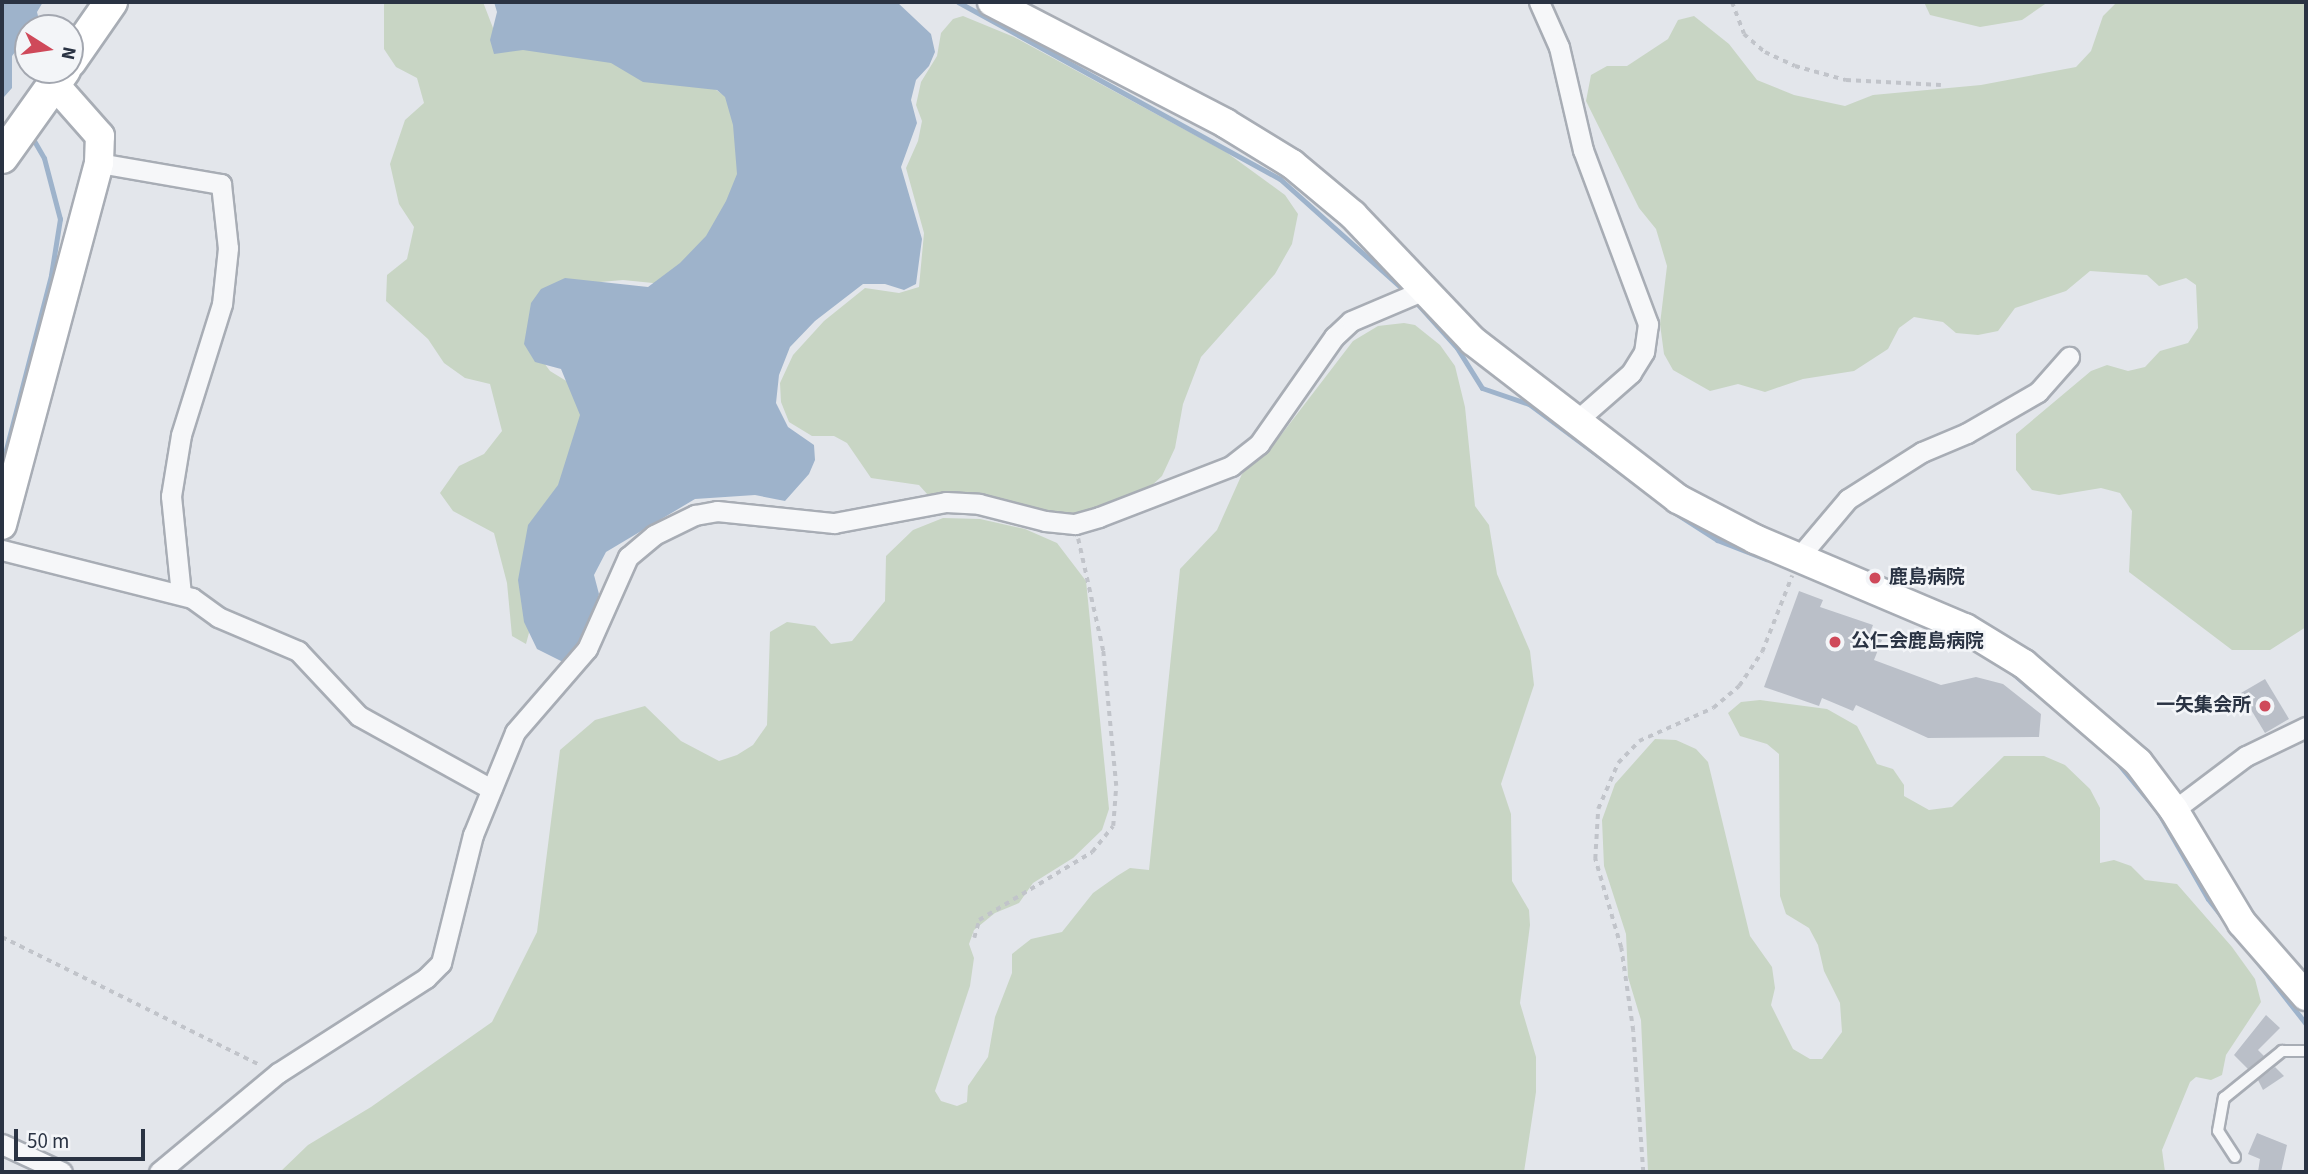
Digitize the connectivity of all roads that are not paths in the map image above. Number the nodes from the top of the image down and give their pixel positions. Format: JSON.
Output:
{"nodes":[{"id":1,"x":111,"y":2,"type":"edge"},
{"id":2,"x":992,"y":2,"type":"edge"},
{"id":3,"x":1539,"y":2,"type":"edge"},
{"id":4,"x":84,"y":41,"type":"edge"},
{"id":5,"x":54,"y":84,"type":"edge"},
{"id":6,"x":70,"y":84,"type":"edge"},
{"id":7,"x":2,"y":158,"type":"edge"},
{"id":8,"x":99,"y":163,"type":"junction"},
{"id":9,"x":1415,"y":295,"type":"junction"},
{"id":10,"x":2069,"y":357,"type":"dead end"},
{"id":11,"x":1575,"y":422,"type":"junction"},
{"id":12,"x":2,"y":525,"type":"edge"},
{"id":13,"x":2,"y":550,"type":"edge"},
{"id":14,"x":1796,"y":567,"type":"junction"},
{"id":15,"x":181,"y":594,"type":"junction"},
{"id":16,"x":2306,"y":727,"type":"edge"},
{"id":17,"x":491,"y":789,"type":"junction"},
{"id":18,"x":2174,"y":810,"type":"junction"},
{"id":19,"x":2306,"y":996,"type":"edge"},
{"id":20,"x":2306,"y":1051,"type":"edge"},
{"id":21,"x":2,"y":1144,"type":"edge"},
{"id":22,"x":2235,"y":1157,"type":"dead end"},
{"id":23,"x":62,"y":1172,"type":"edge"},
{"id":24,"x":159,"y":1172,"type":"edge"}],
"edges":[{"from":1,"to":4,"type":"main road"},
{"from":2,"to":9,"type":"street"},
{"from":3,"to":11,"type":"street"},
{"from":5,"to":7,"type":"main road"},
{"from":6,"to":8,"type":"street"},
{"from":8,"to":12,"type":"street"},
{"from":8,"to":15,"type":"street"},
{"from":9,"to":11,"type":"street"},
{"from":9,"to":17,"type":"street"},
{"from":10,"to":14,"type":"street"},
{"from":11,"to":14,"type":"street"},
{"from":13,"to":15,"type":"street"},
{"from":14,"to":18,"type":"street"},
{"from":15,"to":17,"type":"street"},
{"from":16,"to":18,"type":"street"},
{"from":17,"to":24,"type":"street"},
{"from":18,"to":19,"type":"street"},
{"from":20,"to":22,"type":"lane"},
{"from":21,"to":23,"type":"street"}]}
